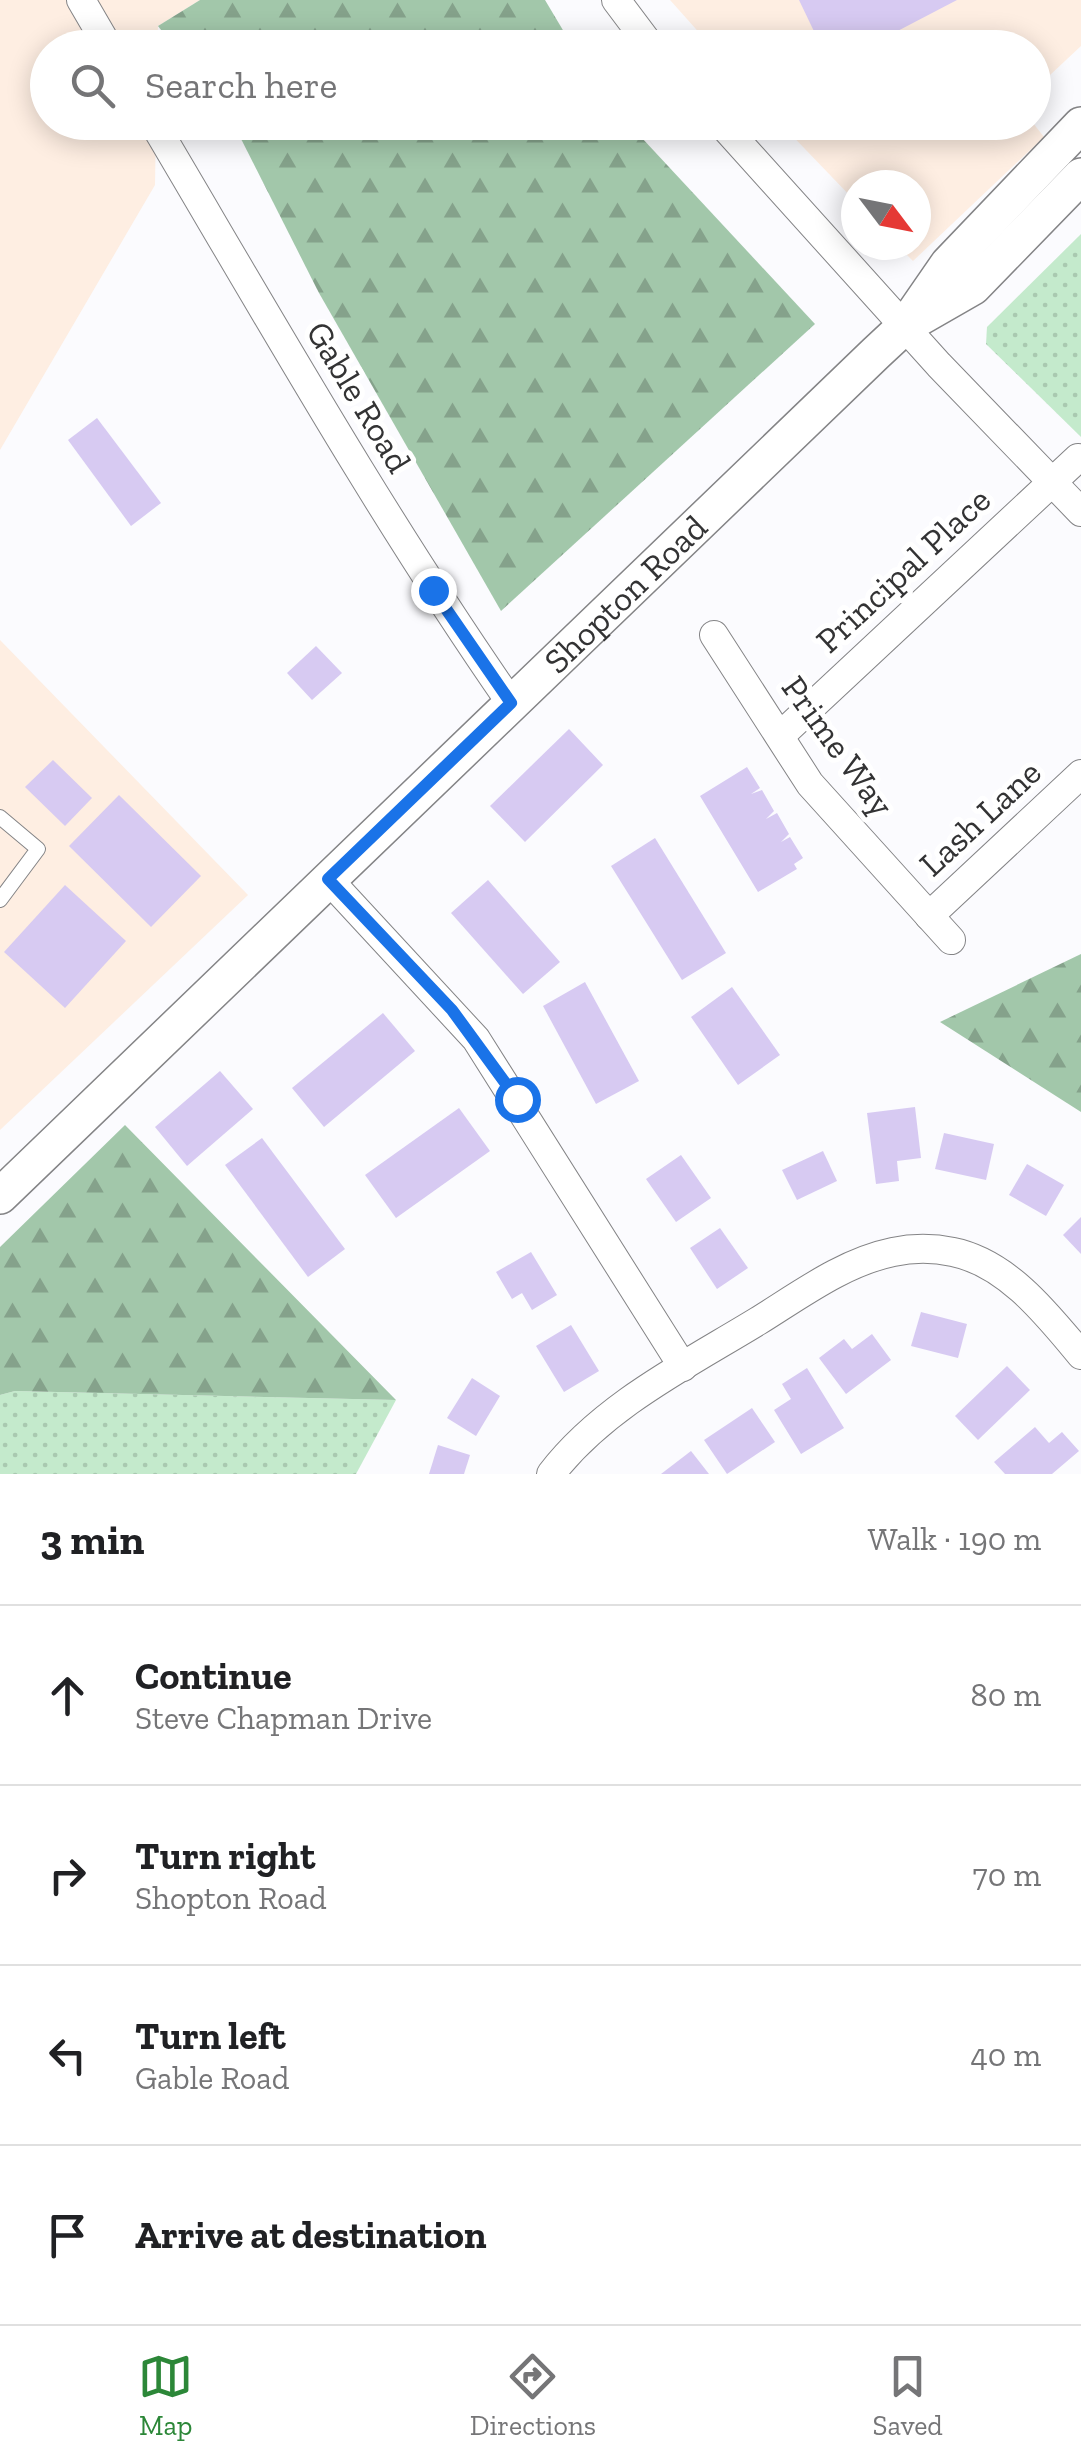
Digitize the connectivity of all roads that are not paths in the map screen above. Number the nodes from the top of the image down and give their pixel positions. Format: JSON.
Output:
{"nodes":[{"id":1,"x":81,"y":0,"type":"edge"},
{"id":2,"x":616,"y":0,"type":"edge"},
{"id":3,"x":98,"y":30,"type":"edge"},
{"id":4,"x":638,"y":30,"type":"edge"},
{"id":5,"x":1081,"y":125,"type":"edge"},
{"id":6,"x":164,"y":140,"type":"edge"},
{"id":7,"x":736,"y":140,"type":"edge"},
{"id":8,"x":1081,"y":176,"type":"edge"},
{"id":9,"x":905,"y":326,"type":"junction"},
{"id":10,"x":1078,"y":458,"type":"dead end"},
{"id":11,"x":1052,"y":482,"type":"junction"},
{"id":12,"x":1081,"y":512,"type":"edge"},
{"id":13,"x":714,"y":635,"type":"dead end"},
{"id":14,"x":511,"y":703,"type":"junction"},
{"id":15,"x":780,"y":736,"type":"junction"},
{"id":16,"x":1081,"y":774,"type":"edge"},
{"id":17,"x":0,"y":817,"type":"edge"},
{"id":18,"x":328,"y":879,"type":"junction"},
{"id":19,"x":0,"y":900,"type":"edge"},
{"id":20,"x":930,"y":916,"type":"junction"},
{"id":21,"x":950,"y":940,"type":"dead end"},
{"id":22,"x":0,"y":1196,"type":"edge"},
{"id":23,"x":1079,"y":1349,"type":"edge"},
{"id":24,"x":683,"y":1367,"type":"junction"},
{"id":25,"x":551,"y":1474,"type":"edge"}],
"edges":[{"from":1,"to":3,"type":"street"},
{"from":2,"to":4,"type":"street"},
{"from":5,"to":9,"type":"street","name":"Shopton Road"},
{"from":6,"to":14,"type":"street","name":"Gable Road"},
{"from":7,"to":9,"type":"street"},
{"from":8,"to":9,"type":"street","name":"Shopton Road"},
{"from":9,"to":11,"type":"street"},
{"from":9,"to":14,"type":"street","name":"Shopton Road"},
{"from":10,"to":11,"type":"street","name":"Principal Place"},
{"from":11,"to":12,"type":"street"},
{"from":11,"to":15,"type":"street","name":"Principal Place"},
{"from":13,"to":15,"type":"street","name":"Prime Way"},
{"from":14,"to":18,"type":"street","name":"Shopton Road"},
{"from":15,"to":20,"type":"street","name":"Prime Way"},
{"from":16,"to":20,"type":"street","name":"Lash Lane"},
{"from":17,"to":19,"type":"lane"},
{"from":18,"to":22,"type":"street","name":"Shopton Road"},
{"from":18,"to":24,"type":"street"},
{"from":20,"to":21,"type":"street","name":"Prime Way"},
{"from":23,"to":24,"type":"street"},
{"from":24,"to":25,"type":"street"}]}
